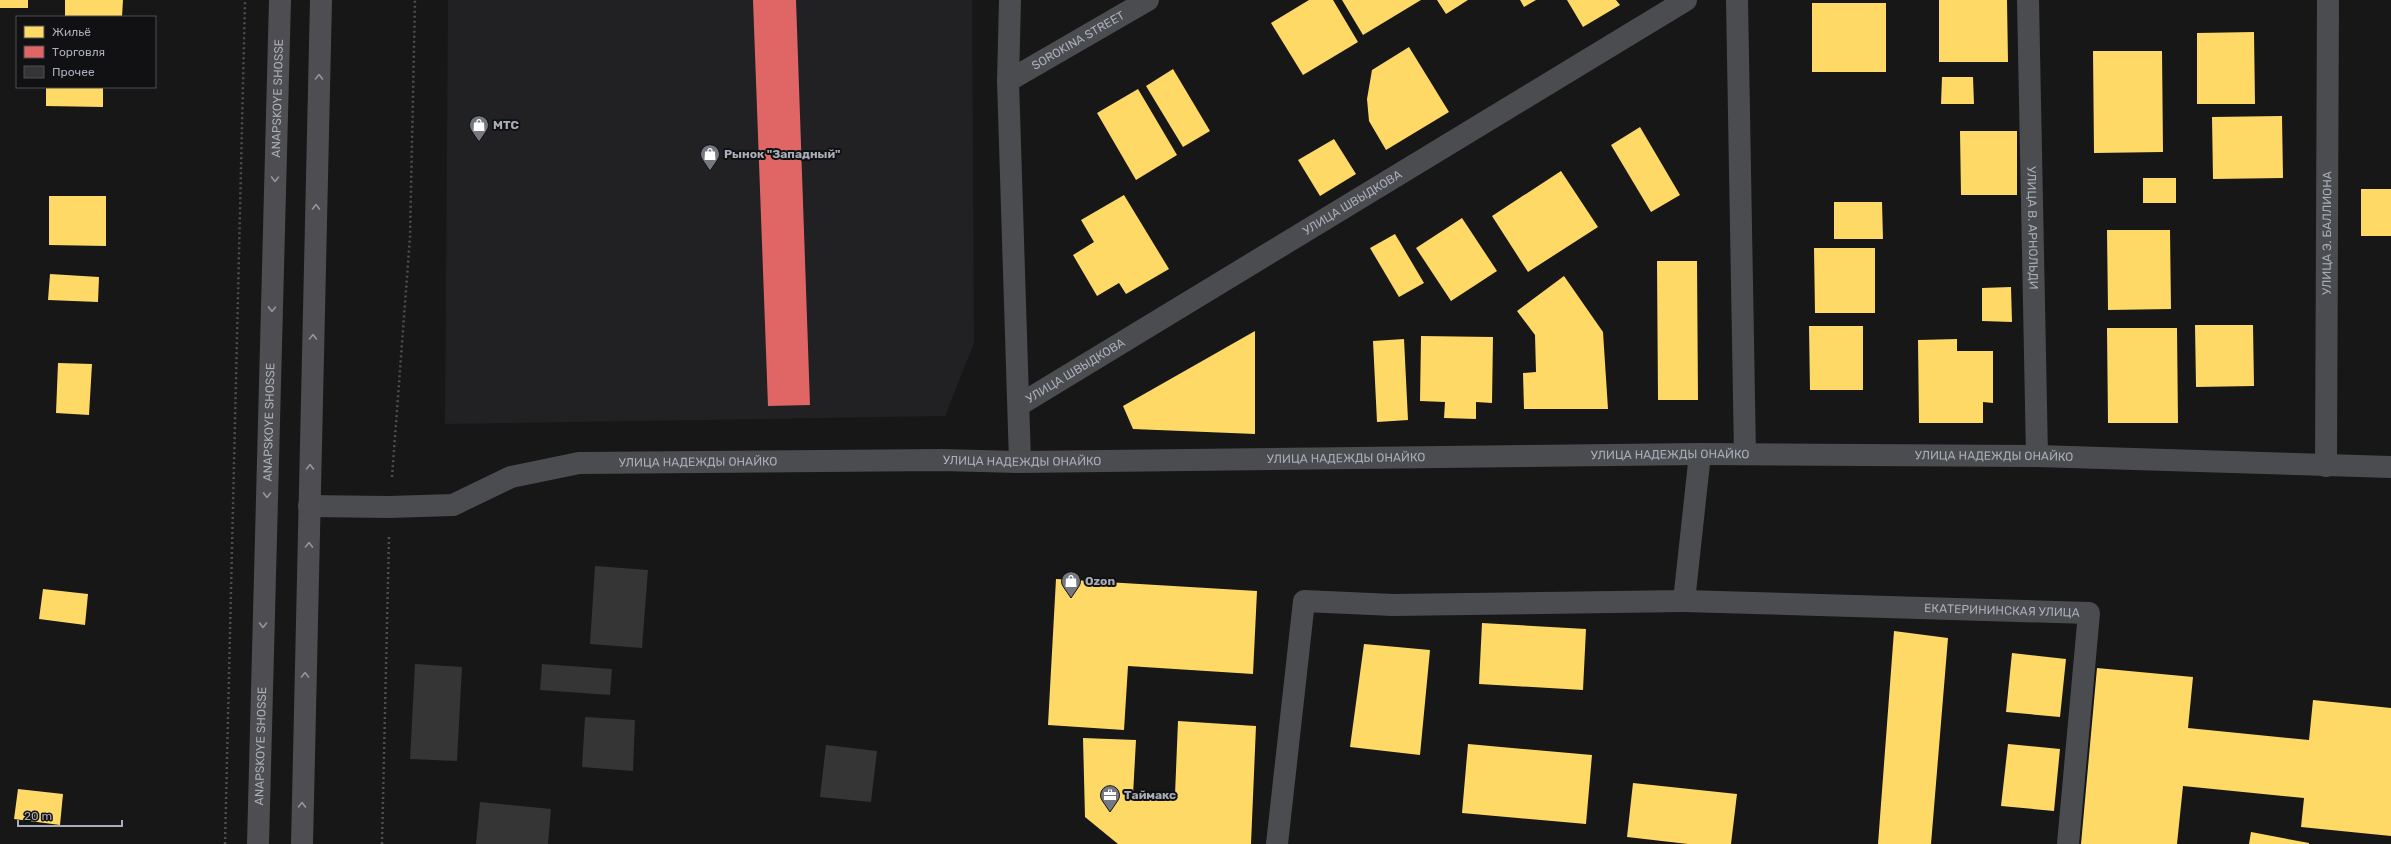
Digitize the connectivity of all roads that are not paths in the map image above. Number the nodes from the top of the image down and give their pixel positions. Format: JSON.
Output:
{"nodes":[{"id":1,"x":280,"y":0,"type":"edge"},
{"id":2,"x":321,"y":0,"type":"edge"},
{"id":3,"x":1010,"y":0,"type":"edge"},
{"id":4,"x":1148,"y":0,"type":"edge"},
{"id":5,"x":1686,"y":0,"type":"edge"},
{"id":6,"x":1737,"y":0,"type":"edge"},
{"id":7,"x":2028,"y":0,"type":"edge"},
{"id":8,"x":2328,"y":0,"type":"edge"},
{"id":9,"x":1008,"y":81,"type":"junction"},
{"id":10,"x":1019,"y":405,"type":"junction"},
{"id":11,"x":1700,"y":454,"type":"junction"},
{"id":12,"x":1745,"y":454,"type":"junction"},
{"id":13,"x":2037,"y":456,"type":"junction"},
{"id":14,"x":1020,"y":462,"type":"junction"},
{"id":15,"x":2326,"y":466,"type":"junction"},
{"id":16,"x":2391,"y":468,"type":"edge"},
{"id":17,"x":309,"y":506,"type":"junction"},
{"id":18,"x":1684,"y":601,"type":"junction"},
{"id":19,"x":258,"y":844,"type":"edge"},
{"id":20,"x":302,"y":844,"type":"edge"},
{"id":21,"x":1278,"y":844,"type":"edge"},
{"id":22,"x":2068,"y":844,"type":"edge"}],
"edges":[{"from":1,"to":19,"type":"highway","name":"ANAPSKOYE SHOSSE","one_way":true},
{"from":17,"to":2,"type":"highway","one_way":true},
{"from":3,"to":9,"type":"street"},
{"from":4,"to":9,"type":"street","name":"SOROKINA STREET"},
{"from":5,"to":10,"type":"street","name":"УЛИЦА ШВЫДКОВА"},
{"from":6,"to":12,"type":"street"},
{"from":7,"to":13,"type":"street","name":"УЛИЦА В. АРНОЛЬДИ"},
{"from":8,"to":15,"type":"street","name":"УЛИЦА Э. БАЛЛИОНА"},
{"from":9,"to":10,"type":"street"},
{"from":10,"to":14,"type":"street"},
{"from":11,"to":12,"type":"street","name":"УЛИЦА НАДЕЖДЫ ОНАЙКО"},
{"from":11,"to":14,"type":"street","name":"УЛИЦА НАДЕЖДЫ ОНАЙКО"},
{"from":11,"to":18,"type":"street"},
{"from":12,"to":13,"type":"street","name":"УЛИЦА НАДЕЖДЫ ОНАЙКО"},
{"from":13,"to":15,"type":"street","name":"УЛИЦА НАДЕЖДЫ ОНАЙКО"},
{"from":14,"to":17,"type":"street","name":"УЛИЦА НАДЕЖДЫ ОНАЙКО"},
{"from":15,"to":16,"type":"street","name":"УЛИЦА НАДЕЖДЫ ОНАЙКО"},
{"from":20,"to":17,"type":"highway","one_way":true},
{"from":18,"to":21,"type":"street"},
{"from":18,"to":22,"type":"street","name":"ЕКАТЕРИНИНСКАЯ УЛИЦА"}]}
